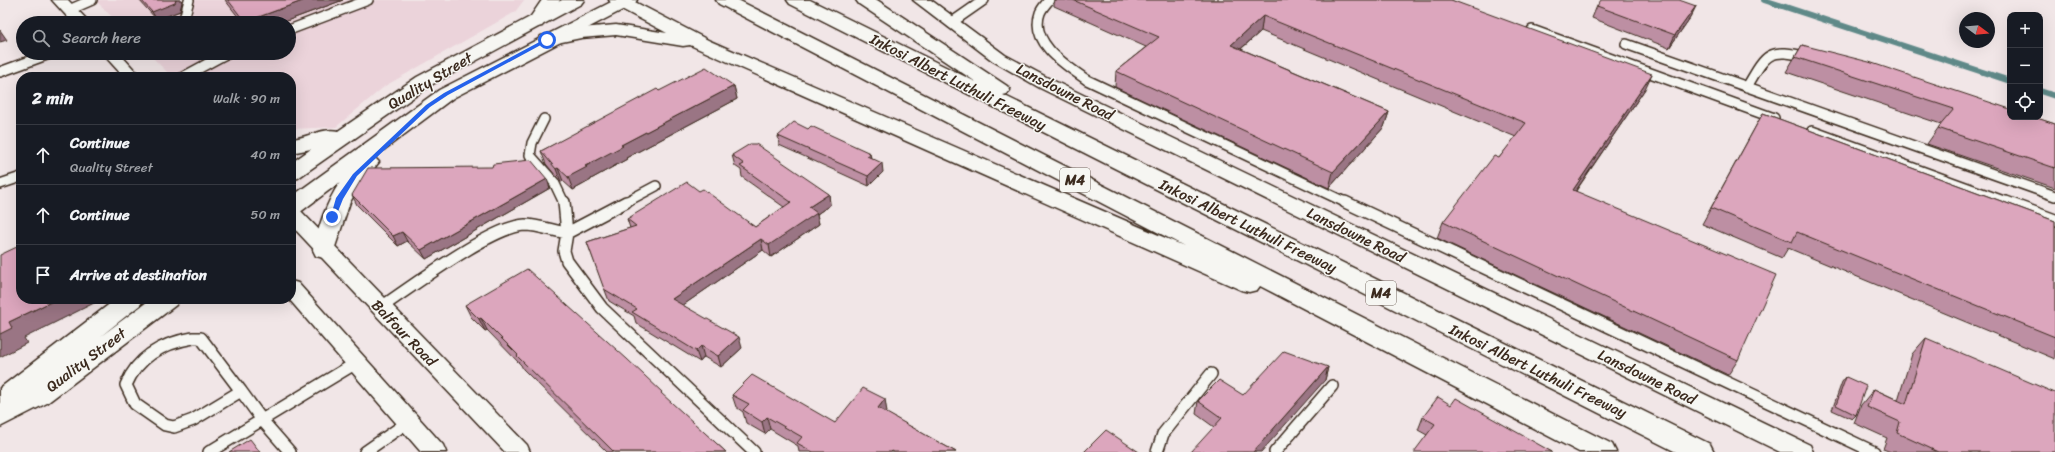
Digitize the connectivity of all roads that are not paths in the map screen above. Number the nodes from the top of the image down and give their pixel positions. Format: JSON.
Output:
{"nodes":[{"id":1,"x":92,"y":0,"type":"edge"},
{"id":2,"x":189,"y":0,"type":"edge"},
{"id":3,"x":368,"y":0,"type":"edge"},
{"id":4,"x":551,"y":0,"type":"edge"},
{"id":5,"x":575,"y":0,"type":"edge"},
{"id":6,"x":725,"y":0,"type":"edge"},
{"id":7,"x":796,"y":0,"type":"edge"},
{"id":8,"x":865,"y":0,"type":"edge"},
{"id":9,"x":921,"y":0,"type":"edge"},
{"id":10,"x":984,"y":0,"type":"edge"},
{"id":11,"x":1049,"y":0,"type":"edge"},
{"id":12,"x":623,"y":1,"type":"edge"},
{"id":13,"x":65,"y":5,"type":"edge"},
{"id":14,"x":75,"y":16,"type":"edge"},
{"id":15,"x":185,"y":16,"type":"edge"},
{"id":16,"x":536,"y":22,"type":"junction"},
{"id":17,"x":951,"y":23,"type":"junction"},
{"id":18,"x":296,"y":27,"type":"edge"},
{"id":19,"x":1524,"y":27,"type":"edge"},
{"id":20,"x":547,"y":40,"type":"junction"},
{"id":21,"x":1626,"y":44,"type":"dead end"},
{"id":22,"x":704,"y":45,"type":"junction"},
{"id":23,"x":1816,"y":58,"type":"edge"},
{"id":24,"x":33,"y":60,"type":"edge"},
{"id":25,"x":117,"y":60,"type":"edge"},
{"id":26,"x":214,"y":60,"type":"edge"},
{"id":27,"x":0,"y":72,"type":"edge"},
{"id":28,"x":129,"y":72,"type":"edge"},
{"id":29,"x":192,"y":72,"type":"edge"},
{"id":30,"x":1747,"y":87,"type":"junction"},
{"id":31,"x":428,"y":106,"type":"junction"},
{"id":32,"x":544,"y":119,"type":"dead end"},
{"id":33,"x":1786,"y":122,"type":"edge"},
{"id":34,"x":1801,"y":128,"type":"edge"},
{"id":35,"x":354,"y":129,"type":"junction"},
{"id":36,"x":1062,"y":134,"type":"junction"},
{"id":37,"x":296,"y":146,"type":"edge"},
{"id":38,"x":296,"y":170,"type":"edge"},
{"id":39,"x":16,"y":179,"type":"edge"},
{"id":40,"x":0,"y":184,"type":"edge"},
{"id":41,"x":656,"y":186,"type":"dead end"},
{"id":42,"x":2055,"y":196,"type":"edge"},
{"id":43,"x":296,"y":204,"type":"edge"},
{"id":44,"x":296,"y":219,"type":"edge"},
{"id":45,"x":2055,"y":220,"type":"edge"},
{"id":46,"x":567,"y":233,"type":"junction"},
{"id":47,"x":324,"y":250,"type":"junction"},
{"id":48,"x":296,"y":294,"type":"edge"},
{"id":49,"x":150,"y":304,"type":"edge"},
{"id":50,"x":380,"y":308,"type":"junction"},
{"id":51,"x":1426,"y":360,"type":"junction"},
{"id":52,"x":356,"y":363,"type":"junction"},
{"id":53,"x":1212,"y":374,"type":"dead end"},
{"id":54,"x":1332,"y":386,"type":"dead end"},
{"id":55,"x":241,"y":391,"type":"junction"},
{"id":56,"x":0,"y":404,"type":"edge"},
{"id":57,"x":0,"y":416,"type":"edge"},
{"id":58,"x":262,"y":420,"type":"junction"},
{"id":59,"x":408,"y":422,"type":"junction"},
{"id":60,"x":209,"y":452,"type":"edge"},
{"id":61,"x":290,"y":452,"type":"edge"},
{"id":62,"x":365,"y":452,"type":"edge"},
{"id":63,"x":435,"y":452,"type":"edge"},
{"id":64,"x":519,"y":452,"type":"edge"},
{"id":65,"x":754,"y":452,"type":"edge"},
{"id":66,"x":1157,"y":452,"type":"edge"},
{"id":67,"x":1275,"y":452,"type":"edge"},
{"id":68,"x":1603,"y":452,"type":"edge"},
{"id":69,"x":1701,"y":452,"type":"edge"},
{"id":70,"x":1802,"y":452,"type":"edge"},
{"id":71,"x":1874,"y":452,"type":"edge"}],
"edges":[{"from":1,"to":13,"type":"lane"},
{"from":2,"to":15,"type":"lane"},
{"from":3,"to":18,"type":"lane"},
{"from":4,"to":16,"type":"main road"},
{"from":5,"to":16,"type":"main road","name":"Quality Street"},
{"from":6,"to":51,"type":"main road","number":"M4"},
{"from":7,"to":36,"type":"main road","name":"Inkosi Albert Luthuli Freeway","number":"M4"},
{"from":8,"to":36,"type":"main road"},
{"from":9,"to":17,"type":"street","name":"Lansdowne Road"},
{"from":10,"to":17,"type":"lane"},
{"from":11,"to":71,"type":"lane"},
{"from":12,"to":20,"type":"main road","name":"Quality Street"},
{"from":12,"to":22,"type":"main road"},
{"from":13,"to":14,"type":"street"},
{"from":16,"to":35,"type":"main road","name":"Quality Street"},
{"from":17,"to":70,"type":"street","name":"Lansdowne Road"},
{"from":19,"to":33,"type":"lane"},
{"from":20,"to":22,"type":"main road"},
{"from":20,"to":31,"type":"main road","name":"Quality Street"},
{"from":21,"to":30,"type":"lane"},
{"from":22,"to":51,"type":"main road"},
{"from":23,"to":30,"type":"lane"},
{"from":24,"to":27,"type":"lane"},
{"from":25,"to":28,"type":"street"},
{"from":26,"to":29,"type":"lane"},
{"from":30,"to":42,"type":"lane"},
{"from":31,"to":43,"type":"main road","name":"Quality Street"},
{"from":31,"to":47,"type":"main road"},
{"from":32,"to":46,"type":"lane"},
{"from":34,"to":45,"type":"lane"},
{"from":35,"to":37,"type":"main road"},
{"from":35,"to":38,"type":"main road","name":"Quality Street"},
{"from":36,"to":69,"type":"main road","name":"Inkosi Albert Luthuli Freeway","number":"M4"},
{"from":39,"to":40,"type":"lane"},
{"from":41,"to":46,"type":"lane"},
{"from":44,"to":47,"type":"street","name":"Balfour Road"},
{"from":46,"to":50,"type":"lane"},
{"from":46,"to":65,"type":"lane"},
{"from":47,"to":50,"type":"street","name":"Balfour Road"},
{"from":48,"to":52,"type":"street"},
{"from":49,"to":56,"type":"main road","name":"Quality Street"},
{"from":49,"to":57,"type":"main road","name":"Quality Street"},
{"from":50,"to":64,"type":"street","name":"Balfour Road"},
{"from":51,"to":68,"type":"main road","number":"M4"},
{"from":52,"to":58,"type":"lane"},
{"from":52,"to":59,"type":"street"},
{"from":53,"to":66,"type":"lane"},
{"from":54,"to":67,"type":"lane"},
{"from":55,"to":55,"type":"lane"},
{"from":55,"to":58,"type":"lane"},
{"from":58,"to":60,"type":"lane"},
{"from":58,"to":61,"type":"lane"},
{"from":59,"to":62,"type":"lane"},
{"from":59,"to":63,"type":"street"}]}
